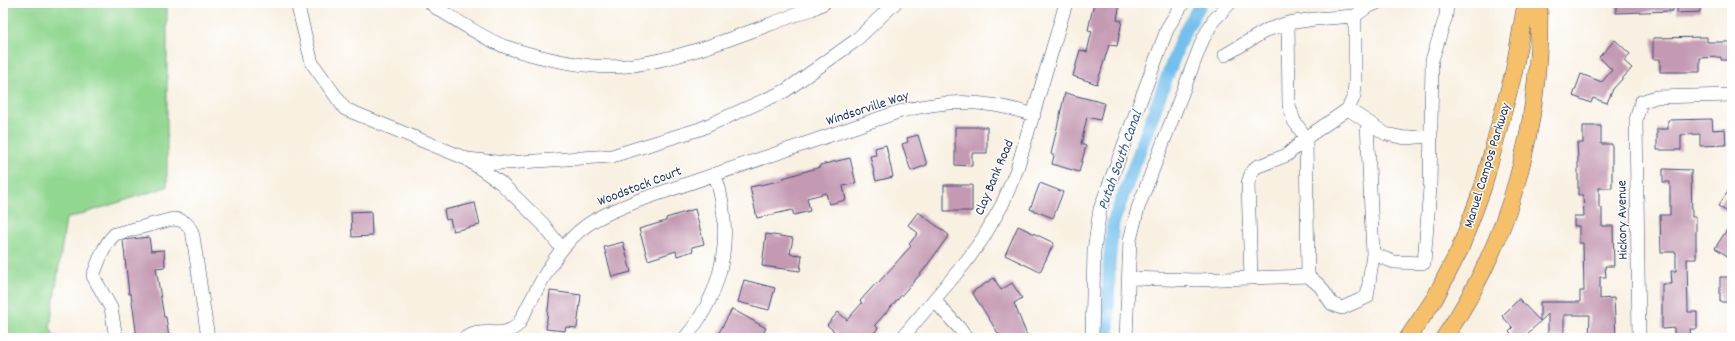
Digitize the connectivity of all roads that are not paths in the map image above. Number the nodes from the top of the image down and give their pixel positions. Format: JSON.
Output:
{"nodes":[{"id":1,"x":297,"y":3,"type":"edge"},
{"id":2,"x":431,"y":3,"type":"edge"},
{"id":3,"x":824,"y":3,"type":"edge"},
{"id":4,"x":895,"y":3,"type":"edge"},
{"id":5,"x":1066,"y":3,"type":"edge"},
{"id":6,"x":1184,"y":3,"type":"edge"},
{"id":7,"x":1230,"y":3,"type":"edge"},
{"id":8,"x":1377,"y":3,"type":"edge"},
{"id":9,"x":1447,"y":3,"type":"edge"},
{"id":10,"x":1526,"y":3,"type":"edge"},
{"id":11,"x":1539,"y":3,"type":"edge"},
{"id":12,"x":1355,"y":16,"type":"junction"},
{"id":13,"x":1288,"y":23,"type":"junction"},
{"id":14,"x":1225,"y":56,"type":"dead end"},
{"id":15,"x":1732,"y":95,"type":"edge"},
{"id":16,"x":1348,"y":109,"type":"junction"},
{"id":17,"x":1034,"y":115,"type":"junction"},
{"id":18,"x":1367,"y":122,"type":"junction"},
{"id":19,"x":1430,"y":136,"type":"junction"},
{"id":20,"x":1306,"y":138,"type":"junction"},
{"id":21,"x":468,"y":159,"type":"junction"},
{"id":22,"x":715,"y":174,"type":"junction"},
{"id":23,"x":562,"y":249,"type":"junction"},
{"id":24,"x":1372,"y":254,"type":"junction"},
{"id":25,"x":1308,"y":276,"type":"junction"},
{"id":26,"x":1128,"y":278,"type":"junction"},
{"id":27,"x":1251,"y":278,"type":"junction"},
{"id":28,"x":934,"y":300,"type":"junction"},
{"id":29,"x":116,"y":338,"type":"edge"},
{"id":30,"x":208,"y":338,"type":"edge"},
{"id":31,"x":466,"y":338,"type":"edge"},
{"id":32,"x":684,"y":338,"type":"edge"},
{"id":33,"x":902,"y":338,"type":"edge"},
{"id":34,"x":966,"y":338,"type":"edge"},
{"id":35,"x":1092,"y":338,"type":"edge"},
{"id":36,"x":1126,"y":338,"type":"edge"},
{"id":37,"x":1408,"y":338,"type":"edge"},
{"id":38,"x":1444,"y":338,"type":"edge"},
{"id":39,"x":1639,"y":338,"type":"edge"}],
"edges":[{"from":1,"to":21,"type":"street"},
{"from":2,"to":3,"type":"street"},
{"from":4,"to":21,"type":"street"},
{"from":5,"to":17,"type":"street","name":"Clay Bank Road"},
{"from":6,"to":35,"type":"street"},
{"from":7,"to":26,"type":"street"},
{"from":8,"to":12,"type":"street"},
{"from":9,"to":19,"type":"street"},
{"from":10,"to":37,"type":"main road","name":"Manuel Campos Parkway"},
{"from":11,"to":38,"type":"main road","name":"Manuel Campos Parkway"},
{"from":12,"to":13,"type":"street"},
{"from":12,"to":16,"type":"street"},
{"from":13,"to":14,"type":"street"},
{"from":13,"to":20,"type":"street"},
{"from":15,"to":39,"type":"street","name":"Hickory Avenue"},
{"from":16,"to":18,"type":"street"},
{"from":16,"to":20,"type":"street"},
{"from":17,"to":22,"type":"street","name":"Windsorville Way"},
{"from":17,"to":28,"type":"street","name":"Clay Bank Road"},
{"from":18,"to":19,"type":"street"},
{"from":18,"to":24,"type":"street"},
{"from":19,"to":24,"type":"street"},
{"from":20,"to":25,"type":"street"},
{"from":20,"to":27,"type":"street"},
{"from":21,"to":23,"type":"street"},
{"from":22,"to":23,"type":"street","name":"Woodstock Court"},
{"from":22,"to":32,"type":"street"},
{"from":23,"to":31,"type":"street","name":"Woodstock Court"},
{"from":24,"to":25,"type":"street"},
{"from":25,"to":27,"type":"street"},
{"from":26,"to":27,"type":"street"},
{"from":26,"to":36,"type":"street"},
{"from":28,"to":33,"type":"street","name":"Clay Bank Road"},
{"from":28,"to":34,"type":"street"},
{"from":29,"to":30,"type":"street"}]}
